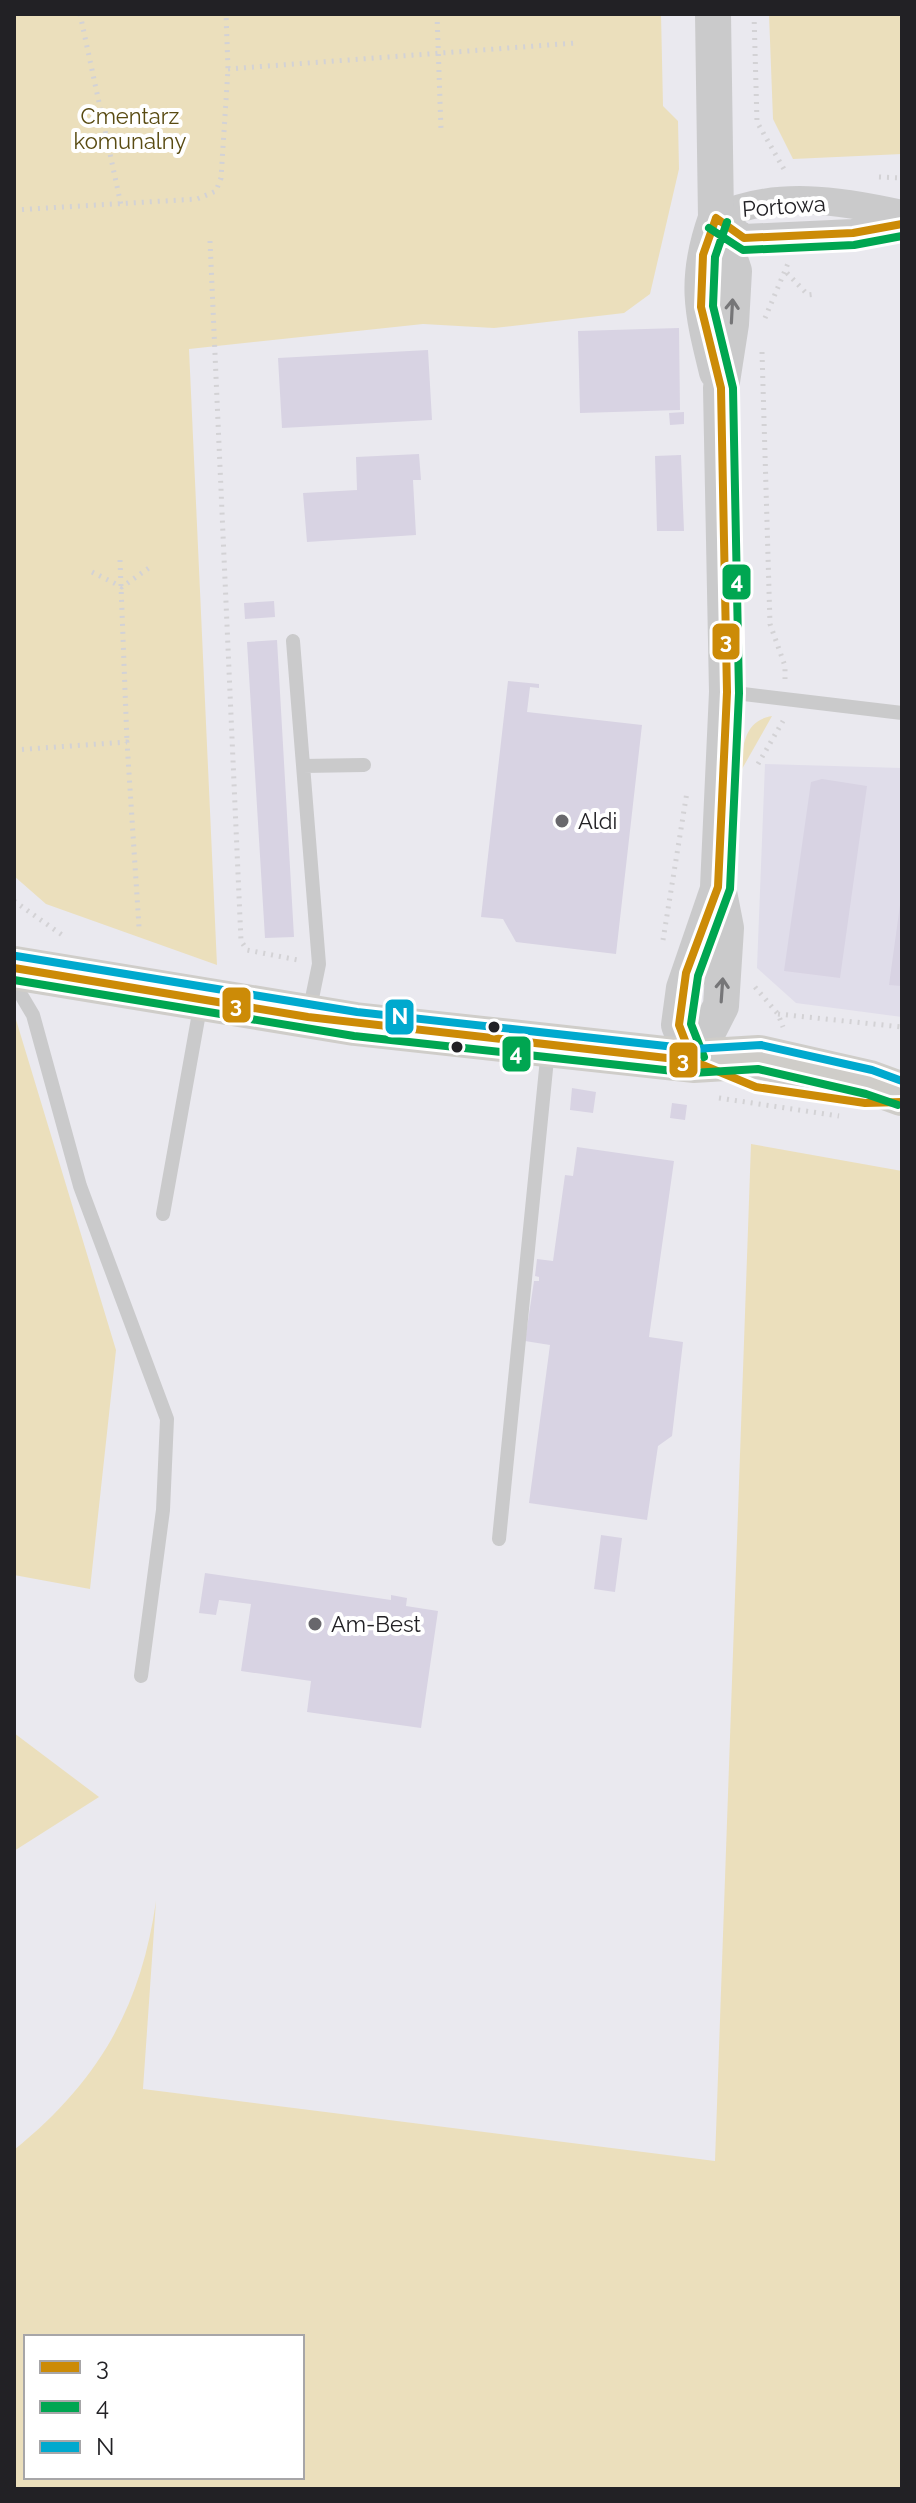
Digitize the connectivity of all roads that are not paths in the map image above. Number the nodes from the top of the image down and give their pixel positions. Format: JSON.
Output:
{"nodes":[{"id":1,"x":713,"y":14,"type":"edge"},
{"id":2,"x":902,"y":214,"type":"edge"},
{"id":3,"x":716,"y":218,"type":"junction"},
{"id":4,"x":902,"y":224,"type":"edge"},
{"id":5,"x":293,"y":641,"type":"dead end"},
{"id":6,"x":727,"y":692,"type":"junction"},
{"id":7,"x":902,"y":713,"type":"edge"},
{"id":8,"x":364,"y":765,"type":"dead end"},
{"id":9,"x":303,"y":766,"type":"junction"},
{"id":10,"x":14,"y":968,"type":"edge"},
{"id":11,"x":14,"y":983,"type":"edge"},
{"id":12,"x":201,"y":999,"type":"junction"},
{"id":13,"x":308,"y":1017,"type":"junction"},
{"id":14,"x":549,"y":1045,"type":"junction"},
{"id":15,"x":693,"y":1061,"type":"junction"},
{"id":16,"x":902,"y":1094,"type":"edge"},
{"id":17,"x":902,"y":1102,"type":"edge"},
{"id":18,"x":163,"y":1214,"type":"dead end"},
{"id":19,"x":499,"y":1539,"type":"dead end"},
{"id":20,"x":141,"y":1676,"type":"dead end"}],
"edges":[{"from":1,"to":3,"type":"street"},
{"from":2,"to":3,"type":"street","name":"Portowa"},
{"from":3,"to":4,"type":"street","name":"Portowa"},
{"from":3,"to":6,"type":"street"},
{"from":5,"to":9,"type":"lane"},
{"from":6,"to":7,"type":"lane"},
{"from":6,"to":15,"type":"street"},
{"from":8,"to":9,"type":"lane"},
{"from":9,"to":13,"type":"lane"},
{"from":10,"to":12,"type":"main road"},
{"from":11,"to":20,"type":"lane"},
{"from":12,"to":13,"type":"main road"},
{"from":12,"to":18,"type":"lane"},
{"from":13,"to":14,"type":"main road"},
{"from":14,"to":15,"type":"main road"},
{"from":14,"to":19,"type":"lane"},
{"from":15,"to":16,"type":"main road"},
{"from":15,"to":17,"type":"main road"}]}
